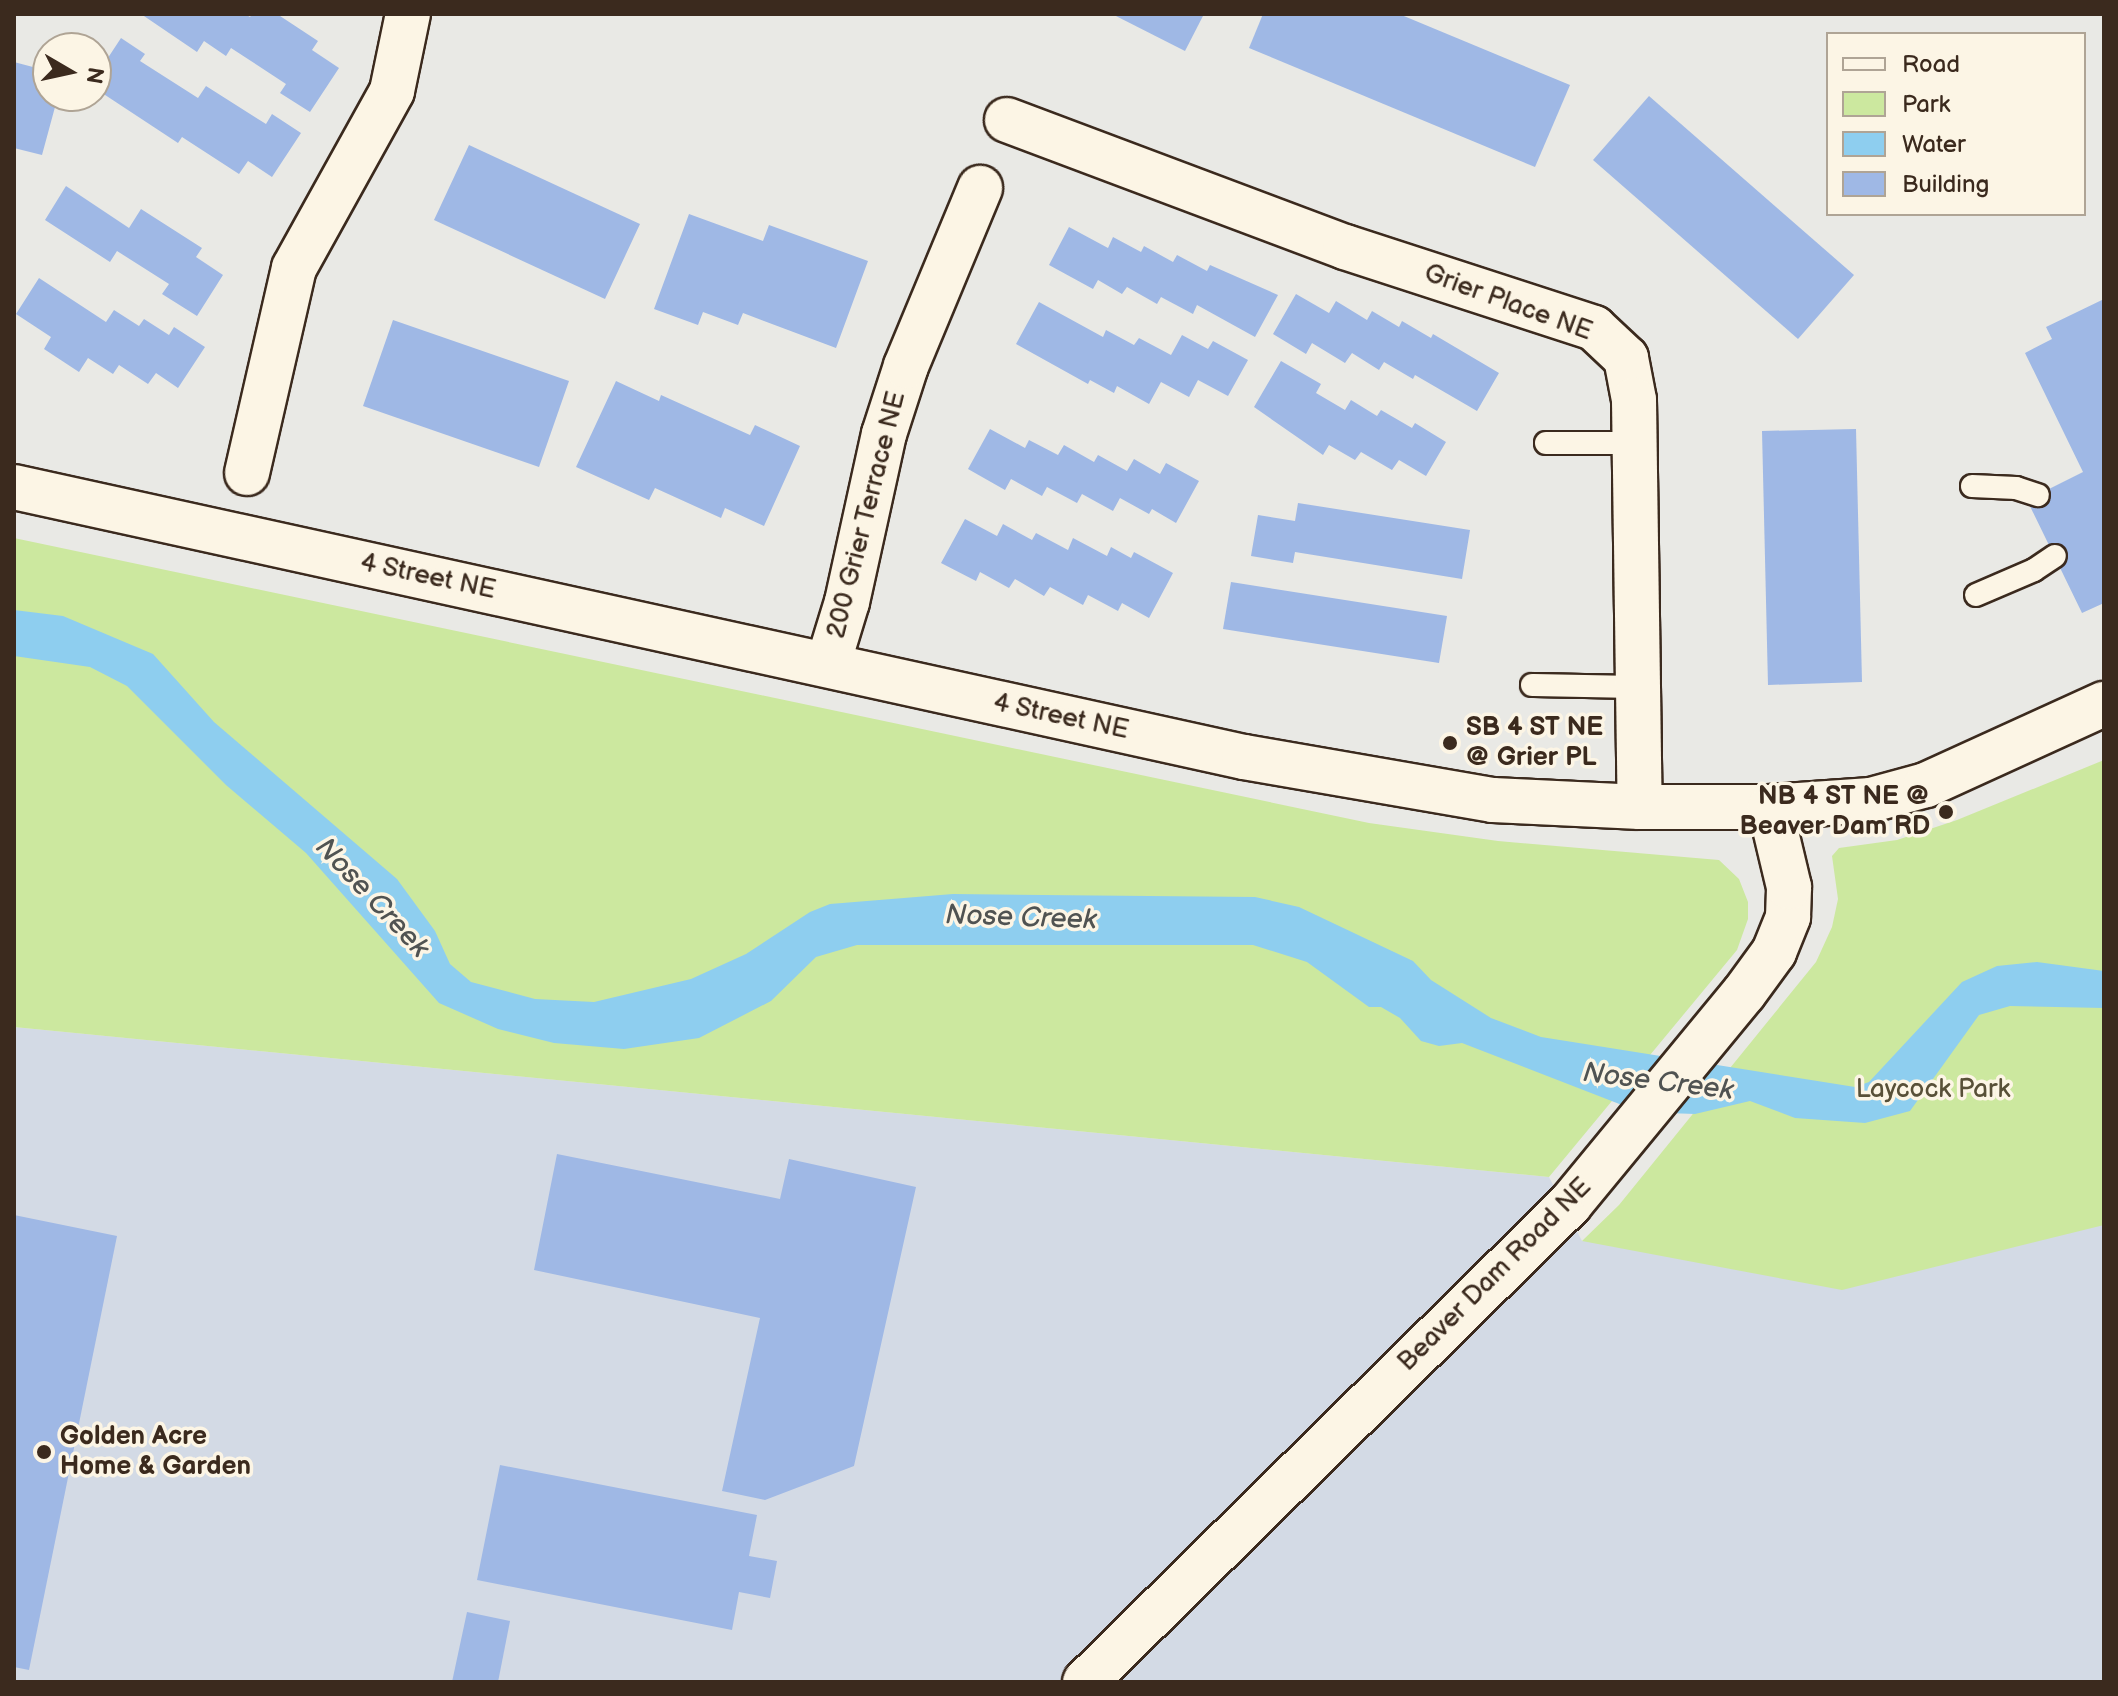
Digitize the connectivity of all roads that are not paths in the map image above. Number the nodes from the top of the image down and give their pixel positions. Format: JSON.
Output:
{"nodes":[{"id":1,"x":408,"y":14,"type":"edge"},
{"id":2,"x":1007,"y":120,"type":"dead end"},
{"id":3,"x":980,"y":188,"type":"dead end"},
{"id":4,"x":1546,"y":443,"type":"dead end"},
{"id":5,"x":1635,"y":443,"type":"junction"},
{"id":6,"x":247,"y":473,"type":"dead end"},
{"id":7,"x":1972,"y":486,"type":"dead end"},
{"id":8,"x":14,"y":487,"type":"edge"},
{"id":9,"x":2038,"y":495,"type":"dead end"},
{"id":10,"x":2055,"y":556,"type":"dead end"},
{"id":11,"x":1976,"y":595,"type":"dead end"},
{"id":12,"x":828,"y":664,"type":"junction"},
{"id":13,"x":1532,"y":685,"type":"dead end"},
{"id":14,"x":1637,"y":687,"type":"junction"},
{"id":15,"x":2104,"y":704,"type":"edge"},
{"id":16,"x":1640,"y":807,"type":"junction"},
{"id":17,"x":1770,"y":807,"type":"junction"},
{"id":18,"x":1085,"y":1682,"type":"edge"}],
"edges":[{"from":1,"to":6,"type":"street"},
{"from":2,"to":5,"type":"street","name":"Grier Place NE"},
{"from":3,"to":12,"type":"street","name":"200 Grier Terrace NE"},
{"from":4,"to":5,"type":"lane"},
{"from":5,"to":14,"type":"street","name":"Grier Place NE"},
{"from":7,"to":9,"type":"lane"},
{"from":8,"to":12,"type":"street","name":"4 Street NE"},
{"from":10,"to":11,"type":"lane"},
{"from":12,"to":16,"type":"street","name":"4 Street NE"},
{"from":13,"to":14,"type":"lane"},
{"from":14,"to":16,"type":"street","name":"Grier Place NE"},
{"from":15,"to":17,"type":"street","name":"4 Street NE"},
{"from":16,"to":17,"type":"street","name":"4 Street NE"},
{"from":17,"to":18,"type":"street","name":"Beaver Dam Road NE"}]}
